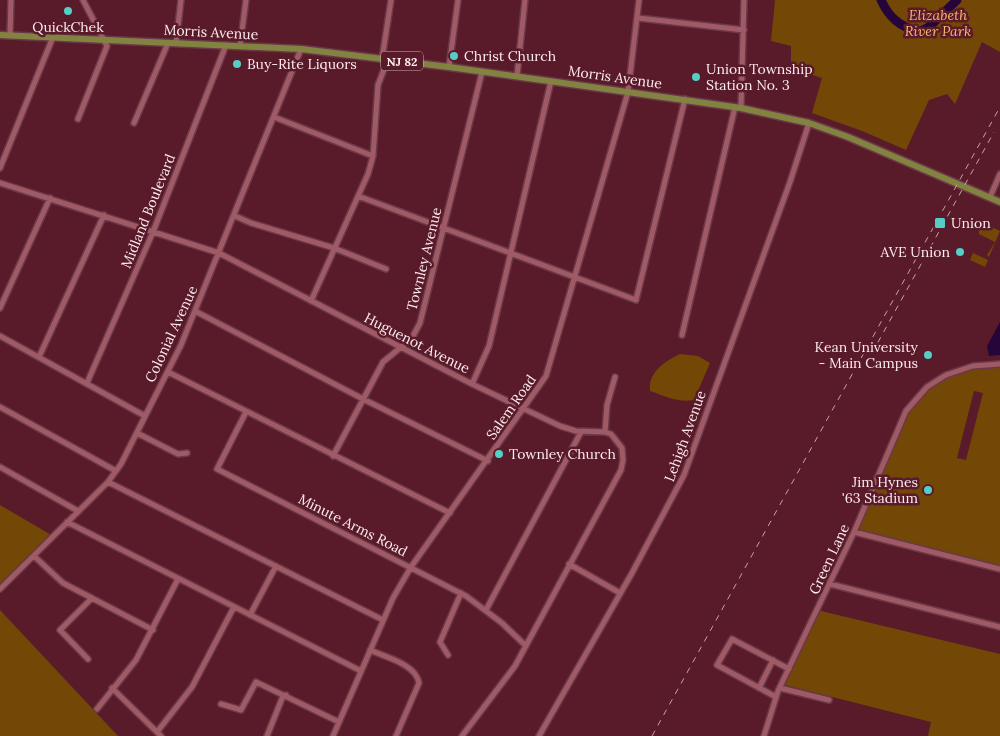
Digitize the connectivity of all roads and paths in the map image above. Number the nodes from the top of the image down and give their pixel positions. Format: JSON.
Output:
{"nodes":[{"id":1,"x":11,"y":0,"type":"edge"},
{"id":2,"x":83,"y":0,"type":"edge"},
{"id":3,"x":181,"y":0,"type":"edge"},
{"id":4,"x":246,"y":0,"type":"edge"},
{"id":5,"x":391,"y":0,"type":"edge"},
{"id":6,"x":458,"y":0,"type":"edge"},
{"id":7,"x":525,"y":0,"type":"edge"},
{"id":8,"x":640,"y":0,"type":"edge"},
{"id":9,"x":744,"y":0,"type":"edge"},
{"id":10,"x":638,"y":18,"type":"junction"},
{"id":11,"x":744,"y":30,"type":"junction"},
{"id":12,"x":0,"y":34,"type":"edge"},
{"id":13,"x":10,"y":35,"type":"junction"},
{"id":14,"x":53,"y":37,"type":"junction"},
{"id":15,"x":102,"y":39,"type":"junction"},
{"id":16,"x":168,"y":43,"type":"junction"},
{"id":17,"x":176,"y":43,"type":"junction"},
{"id":18,"x":226,"y":45,"type":"junction"},
{"id":19,"x":240,"y":46,"type":"junction"},
{"id":20,"x":301,"y":49,"type":"junction"},
{"id":21,"x":385,"y":59,"type":"junction"},
{"id":22,"x":449,"y":67,"type":"junction"},
{"id":23,"x":482,"y":72,"type":"junction"},
{"id":24,"x":517,"y":76,"type":"junction"},
{"id":25,"x":551,"y":81,"type":"junction"},
{"id":26,"x":628,"y":92,"type":"junction"},
{"id":27,"x":685,"y":99,"type":"junction"},
{"id":28,"x":738,"y":107,"type":"junction"},
{"id":29,"x":274,"y":117,"type":"junction"},
{"id":30,"x":78,"y":119,"type":"dead end"},
{"id":31,"x":809,"y":123,"type":"junction"},
{"id":32,"x":134,"y":124,"type":"dead end"},
{"id":33,"x":373,"y":156,"type":"junction"},
{"id":34,"x":0,"y":168,"type":"edge"},
{"id":35,"x":1000,"y":174,"type":"edge"},
{"id":36,"x":0,"y":183,"type":"edge"},
{"id":37,"x":358,"y":196,"type":"junction"},
{"id":38,"x":990,"y":197,"type":"junction"},
{"id":39,"x":50,"y":198,"type":"junction"},
{"id":40,"x":1000,"y":202,"type":"edge"},
{"id":41,"x":104,"y":215,"type":"junction"},
{"id":42,"x":235,"y":216,"type":"junction"},
{"id":43,"x":443,"y":229,"type":"junction"},
{"id":44,"x":153,"y":232,"type":"junction"},
{"id":45,"x":334,"y":248,"type":"junction"},
{"id":46,"x":219,"y":253,"type":"junction"},
{"id":47,"x":510,"y":254,"type":"junction"},
{"id":48,"x":386,"y":270,"type":"dead end"},
{"id":49,"x":574,"y":278,"type":"junction"},
{"id":50,"x":311,"y":301,"type":"junction"},
{"id":51,"x":0,"y":308,"type":"edge"},
{"id":52,"x":196,"y":311,"type":"junction"},
{"id":53,"x":682,"y":335,"type":"dead end"},
{"id":54,"x":0,"y":336,"type":"edge"},
{"id":55,"x":400,"y":347,"type":"junction"},
{"id":56,"x":39,"y":357,"type":"junction"},
{"id":57,"x":1000,"y":364,"type":"edge"},
{"id":58,"x":168,"y":372,"type":"junction"},
{"id":59,"x":615,"y":377,"type":"dead end"},
{"id":60,"x":87,"y":383,"type":"junction"},
{"id":61,"x":472,"y":384,"type":"junction"},
{"id":62,"x":363,"y":398,"type":"junction"},
{"id":63,"x":0,"y":407,"type":"edge"},
{"id":64,"x":524,"y":408,"type":"junction"},
{"id":65,"x":246,"y":412,"type":"junction"},
{"id":66,"x":145,"y":416,"type":"junction"},
{"id":67,"x":581,"y":432,"type":"junction"},
{"id":68,"x":605,"y":432,"type":"junction"},
{"id":69,"x":137,"y":433,"type":"junction"},
{"id":70,"x":188,"y":453,"type":"dead end"},
{"id":71,"x":333,"y":456,"type":"junction"},
{"id":72,"x":488,"y":460,"type":"junction"},
{"id":73,"x":0,"y":467,"type":"edge"},
{"id":74,"x":116,"y":471,"type":"junction"},
{"id":75,"x":108,"y":482,"type":"junction"},
{"id":76,"x":78,"y":511,"type":"junction"},
{"id":77,"x":450,"y":513,"type":"junction"},
{"id":78,"x":67,"y":522,"type":"junction"},
{"id":79,"x":854,"y":532,"type":"junction"},
{"id":80,"x":34,"y":556,"type":"junction"},
{"id":81,"x":569,"y":564,"type":"junction"},
{"id":82,"x":276,"y":566,"type":"junction"},
{"id":83,"x":411,"y":567,"type":"junction"},
{"id":84,"x":1000,"y":569,"type":"edge"},
{"id":85,"x":178,"y":579,"type":"junction"},
{"id":86,"x":830,"y":584,"type":"junction"},
{"id":87,"x":0,"y":589,"type":"edge"},
{"id":88,"x":460,"y":593,"type":"junction"},
{"id":89,"x":620,"y":593,"type":"junction"},
{"id":90,"x":92,"y":598,"type":"junction"},
{"id":91,"x":234,"y":607,"type":"junction"},
{"id":92,"x":486,"y":610,"type":"junction"},
{"id":93,"x":250,"y":615,"type":"junction"},
{"id":94,"x":383,"y":620,"type":"junction"},
{"id":95,"x":1000,"y":627,"type":"edge"},
{"id":96,"x":153,"y":630,"type":"junction"},
{"id":97,"x":526,"y":646,"type":"junction"},
{"id":98,"x":370,"y":650,"type":"junction"},
{"id":99,"x":448,"y":655,"type":"dead end"},
{"id":100,"x":88,"y":659,"type":"dead end"},
{"id":101,"x":773,"y":660,"type":"junction"},
{"id":102,"x":789,"y":668,"type":"junction"},
{"id":103,"x":361,"y":671,"type":"junction"},
{"id":104,"x":112,"y":688,"type":"junction"},
{"id":105,"x":759,"y":688,"type":"junction"},
{"id":106,"x":780,"y":688,"type":"junction"},
{"id":107,"x":286,"y":695,"type":"junction"},
{"id":108,"x":776,"y":697,"type":"junction"},
{"id":109,"x":828,"y":700,"type":"dead end"},
{"id":110,"x":221,"y":704,"type":"dead end"},
{"id":111,"x":97,"y":708,"type":"dead end"},
{"id":112,"x":339,"y":722,"type":"junction"},
{"id":113,"x":159,"y":734,"type":"edge"},
{"id":114,"x":267,"y":736,"type":"edge"},
{"id":115,"x":333,"y":736,"type":"edge"},
{"id":116,"x":396,"y":736,"type":"edge"},
{"id":117,"x":462,"y":736,"type":"edge"},
{"id":118,"x":539,"y":736,"type":"edge"},
{"id":119,"x":764,"y":736,"type":"edge"}],
"edges":[{"from":1,"to":13,"type":"street"},
{"from":2,"to":15,"type":"street"},
{"from":3,"to":17,"type":"street"},
{"from":4,"to":19,"type":"street"},
{"from":5,"to":21,"type":"street"},
{"from":6,"to":22,"type":"street"},
{"from":7,"to":24,"type":"street"},
{"from":8,"to":10,"type":"street","name":"Salem Road"},
{"from":9,"to":11,"type":"street"},
{"from":10,"to":11,"type":"street"},
{"from":10,"to":26,"type":"street","name":"Salem Road"},
{"from":11,"to":28,"type":"street"},
{"from":12,"to":13,"type":"main road","name":"Morris Avenue","number":"NJ 82"},
{"from":13,"to":14,"type":"main road","name":"Morris Avenue","number":"NJ 82"},
{"from":14,"to":15,"type":"main road","name":"Morris Avenue","number":"NJ 82"},
{"from":14,"to":34,"type":"street"},
{"from":15,"to":16,"type":"main road","name":"Morris Avenue","number":"NJ 82"},
{"from":15,"to":30,"type":"street"},
{"from":16,"to":17,"type":"main road","name":"Morris Avenue","number":"NJ 82"},
{"from":16,"to":32,"type":"street"},
{"from":17,"to":18,"type":"main road","name":"Morris Avenue","number":"NJ 82"},
{"from":18,"to":19,"type":"main road","name":"Morris Avenue","number":"NJ 82"},
{"from":18,"to":44,"type":"street","name":"Midland Boulevard"},
{"from":19,"to":20,"type":"main road","name":"Morris Avenue","number":"NJ 82"},
{"from":20,"to":21,"type":"main road","name":"Morris Avenue","number":"NJ 82"},
{"from":20,"to":29,"type":"street","name":"Colonial Avenue"},
{"from":21,"to":22,"type":"main road","name":"Morris Avenue","number":"NJ 82"},
{"from":21,"to":33,"type":"street"},
{"from":22,"to":23,"type":"main road","name":"Morris Avenue","number":"NJ 82"},
{"from":23,"to":24,"type":"main road","name":"Morris Avenue","number":"NJ 82"},
{"from":23,"to":43,"type":"street","name":"Townley Avenue"},
{"from":24,"to":25,"type":"main road","name":"Morris Avenue","number":"NJ 82"},
{"from":25,"to":26,"type":"main road","name":"Morris Avenue","number":"NJ 82"},
{"from":25,"to":47,"type":"street"},
{"from":26,"to":27,"type":"main road","name":"Morris Avenue","number":"NJ 82"},
{"from":26,"to":49,"type":"street","name":"Salem Road"},
{"from":27,"to":28,"type":"main road","name":"Morris Avenue","number":"NJ 82"},
{"from":27,"to":49,"type":"street"},
{"from":28,"to":31,"type":"main road","name":"Morris Avenue","number":"NJ 82"},
{"from":28,"to":53,"type":"street"},
{"from":29,"to":33,"type":"street"},
{"from":29,"to":42,"type":"street","name":"Colonial Avenue"},
{"from":31,"to":38,"type":"main road","name":"Morris Avenue","number":"NJ 82"},
{"from":31,"to":89,"type":"street","name":"Lehigh Avenue"},
{"from":33,"to":37,"type":"street"},
{"from":35,"to":38,"type":"street"},
{"from":36,"to":39,"type":"street","name":"Huguenot Avenue"},
{"from":37,"to":43,"type":"street"},
{"from":37,"to":45,"type":"street"},
{"from":38,"to":40,"type":"main road","name":"Morris Avenue","number":"NJ 82"},
{"from":39,"to":41,"type":"street","name":"Huguenot Avenue"},
{"from":39,"to":51,"type":"street"},
{"from":41,"to":44,"type":"street","name":"Huguenot Avenue"},
{"from":41,"to":56,"type":"street"},
{"from":42,"to":45,"type":"street"},
{"from":42,"to":46,"type":"street","name":"Colonial Avenue"},
{"from":43,"to":47,"type":"street"},
{"from":43,"to":55,"type":"street","name":"Townley Avenue"},
{"from":44,"to":46,"type":"street","name":"Huguenot Avenue"},
{"from":44,"to":60,"type":"street","name":"Midland Boulevard"},
{"from":45,"to":48,"type":"street"},
{"from":45,"to":50,"type":"street"},
{"from":46,"to":50,"type":"street","name":"Huguenot Avenue"},
{"from":46,"to":52,"type":"street","name":"Colonial Avenue"},
{"from":47,"to":49,"type":"street"},
{"from":47,"to":61,"type":"street"},
{"from":49,"to":64,"type":"street","name":"Salem Road"},
{"from":50,"to":55,"type":"street","name":"Huguenot Avenue"},
{"from":52,"to":58,"type":"street","name":"Colonial Avenue"},
{"from":52,"to":62,"type":"street"},
{"from":54,"to":56,"type":"street"},
{"from":55,"to":61,"type":"street","name":"Huguenot Avenue"},
{"from":55,"to":62,"type":"street","name":"Townley Avenue"},
{"from":56,"to":60,"type":"street"},
{"from":57,"to":79,"type":"street","name":"Green Lane"},
{"from":58,"to":65,"type":"street"},
{"from":58,"to":66,"type":"street","name":"Colonial Avenue"},
{"from":59,"to":68,"type":"street"},
{"from":60,"to":66,"type":"street"},
{"from":61,"to":64,"type":"street","name":"Huguenot Avenue"},
{"from":62,"to":71,"type":"street","name":"Townley Avenue"},
{"from":62,"to":72,"type":"street"},
{"from":63,"to":74,"type":"street"},
{"from":64,"to":67,"type":"street","name":"Huguenot Avenue"},
{"from":64,"to":72,"type":"street","name":"Salem Road"},
{"from":65,"to":71,"type":"street"},
{"from":65,"to":83,"type":"street","name":"Minute Arms Road"},
{"from":66,"to":69,"type":"street","name":"Colonial Avenue"},
{"from":67,"to":68,"type":"street","name":"Huguenot Avenue"},
{"from":67,"to":92,"type":"street"},
{"from":68,"to":81,"type":"street","name":"Huguenot Avenue"},
{"from":69,"to":70,"type":"street"},
{"from":69,"to":74,"type":"street","name":"Colonial Avenue"},
{"from":71,"to":77,"type":"street"},
{"from":72,"to":77,"type":"street","name":"Salem Road"},
{"from":73,"to":76,"type":"street"},
{"from":74,"to":75,"type":"street","name":"Colonial Avenue"},
{"from":75,"to":76,"type":"street","name":"Colonial Avenue"},
{"from":75,"to":82,"type":"street"},
{"from":76,"to":78,"type":"street","name":"Colonial Avenue"},
{"from":77,"to":83,"type":"street","name":"Salem Road"},
{"from":78,"to":80,"type":"street","name":"Colonial Avenue"},
{"from":78,"to":85,"type":"street"},
{"from":79,"to":84,"type":"street"},
{"from":79,"to":86,"type":"street","name":"Green Lane"},
{"from":80,"to":87,"type":"street","name":"Colonial Avenue"},
{"from":80,"to":90,"type":"street"},
{"from":81,"to":89,"type":"street"},
{"from":81,"to":97,"type":"street"},
{"from":82,"to":93,"type":"street"},
{"from":82,"to":94,"type":"street"},
{"from":83,"to":88,"type":"street","name":"Minute Arms Road"},
{"from":83,"to":94,"type":"street","name":"Salem Road"},
{"from":85,"to":91,"type":"street"},
{"from":85,"to":96,"type":"street"},
{"from":86,"to":95,"type":"street"},
{"from":86,"to":102,"type":"street","name":"Green Lane"},
{"from":88,"to":92,"type":"street","name":"Minute Arms Road"},
{"from":88,"to":99,"type":"street"},
{"from":89,"to":118,"type":"street","name":"Lehigh Avenue"},
{"from":90,"to":96,"type":"street"},
{"from":90,"to":100,"type":"street"},
{"from":91,"to":93,"type":"street"},
{"from":91,"to":113,"type":"street"},
{"from":92,"to":97,"type":"street","name":"Minute Arms Road"},
{"from":93,"to":103,"type":"street"},
{"from":94,"to":98,"type":"street","name":"Salem Road"},
{"from":96,"to":104,"type":"street"},
{"from":97,"to":117,"type":"street"},
{"from":98,"to":103,"type":"street","name":"Salem Road"},
{"from":98,"to":116,"type":"street"},
{"from":101,"to":102,"type":"street"},
{"from":101,"to":105,"type":"street"},
{"from":101,"to":105,"type":"street"},
{"from":102,"to":106,"type":"street","name":"Green Lane"},
{"from":103,"to":112,"type":"street","name":"Salem Road"},
{"from":104,"to":111,"type":"street"},
{"from":104,"to":113,"type":"street"},
{"from":105,"to":108,"type":"street"},
{"from":106,"to":108,"type":"street","name":"Green Lane"},
{"from":106,"to":109,"type":"street"},
{"from":107,"to":110,"type":"street"},
{"from":107,"to":112,"type":"street"},
{"from":107,"to":114,"type":"street"},
{"from":108,"to":119,"type":"street","name":"Green Lane"},
{"from":112,"to":115,"type":"street","name":"Salem Road"}]}
